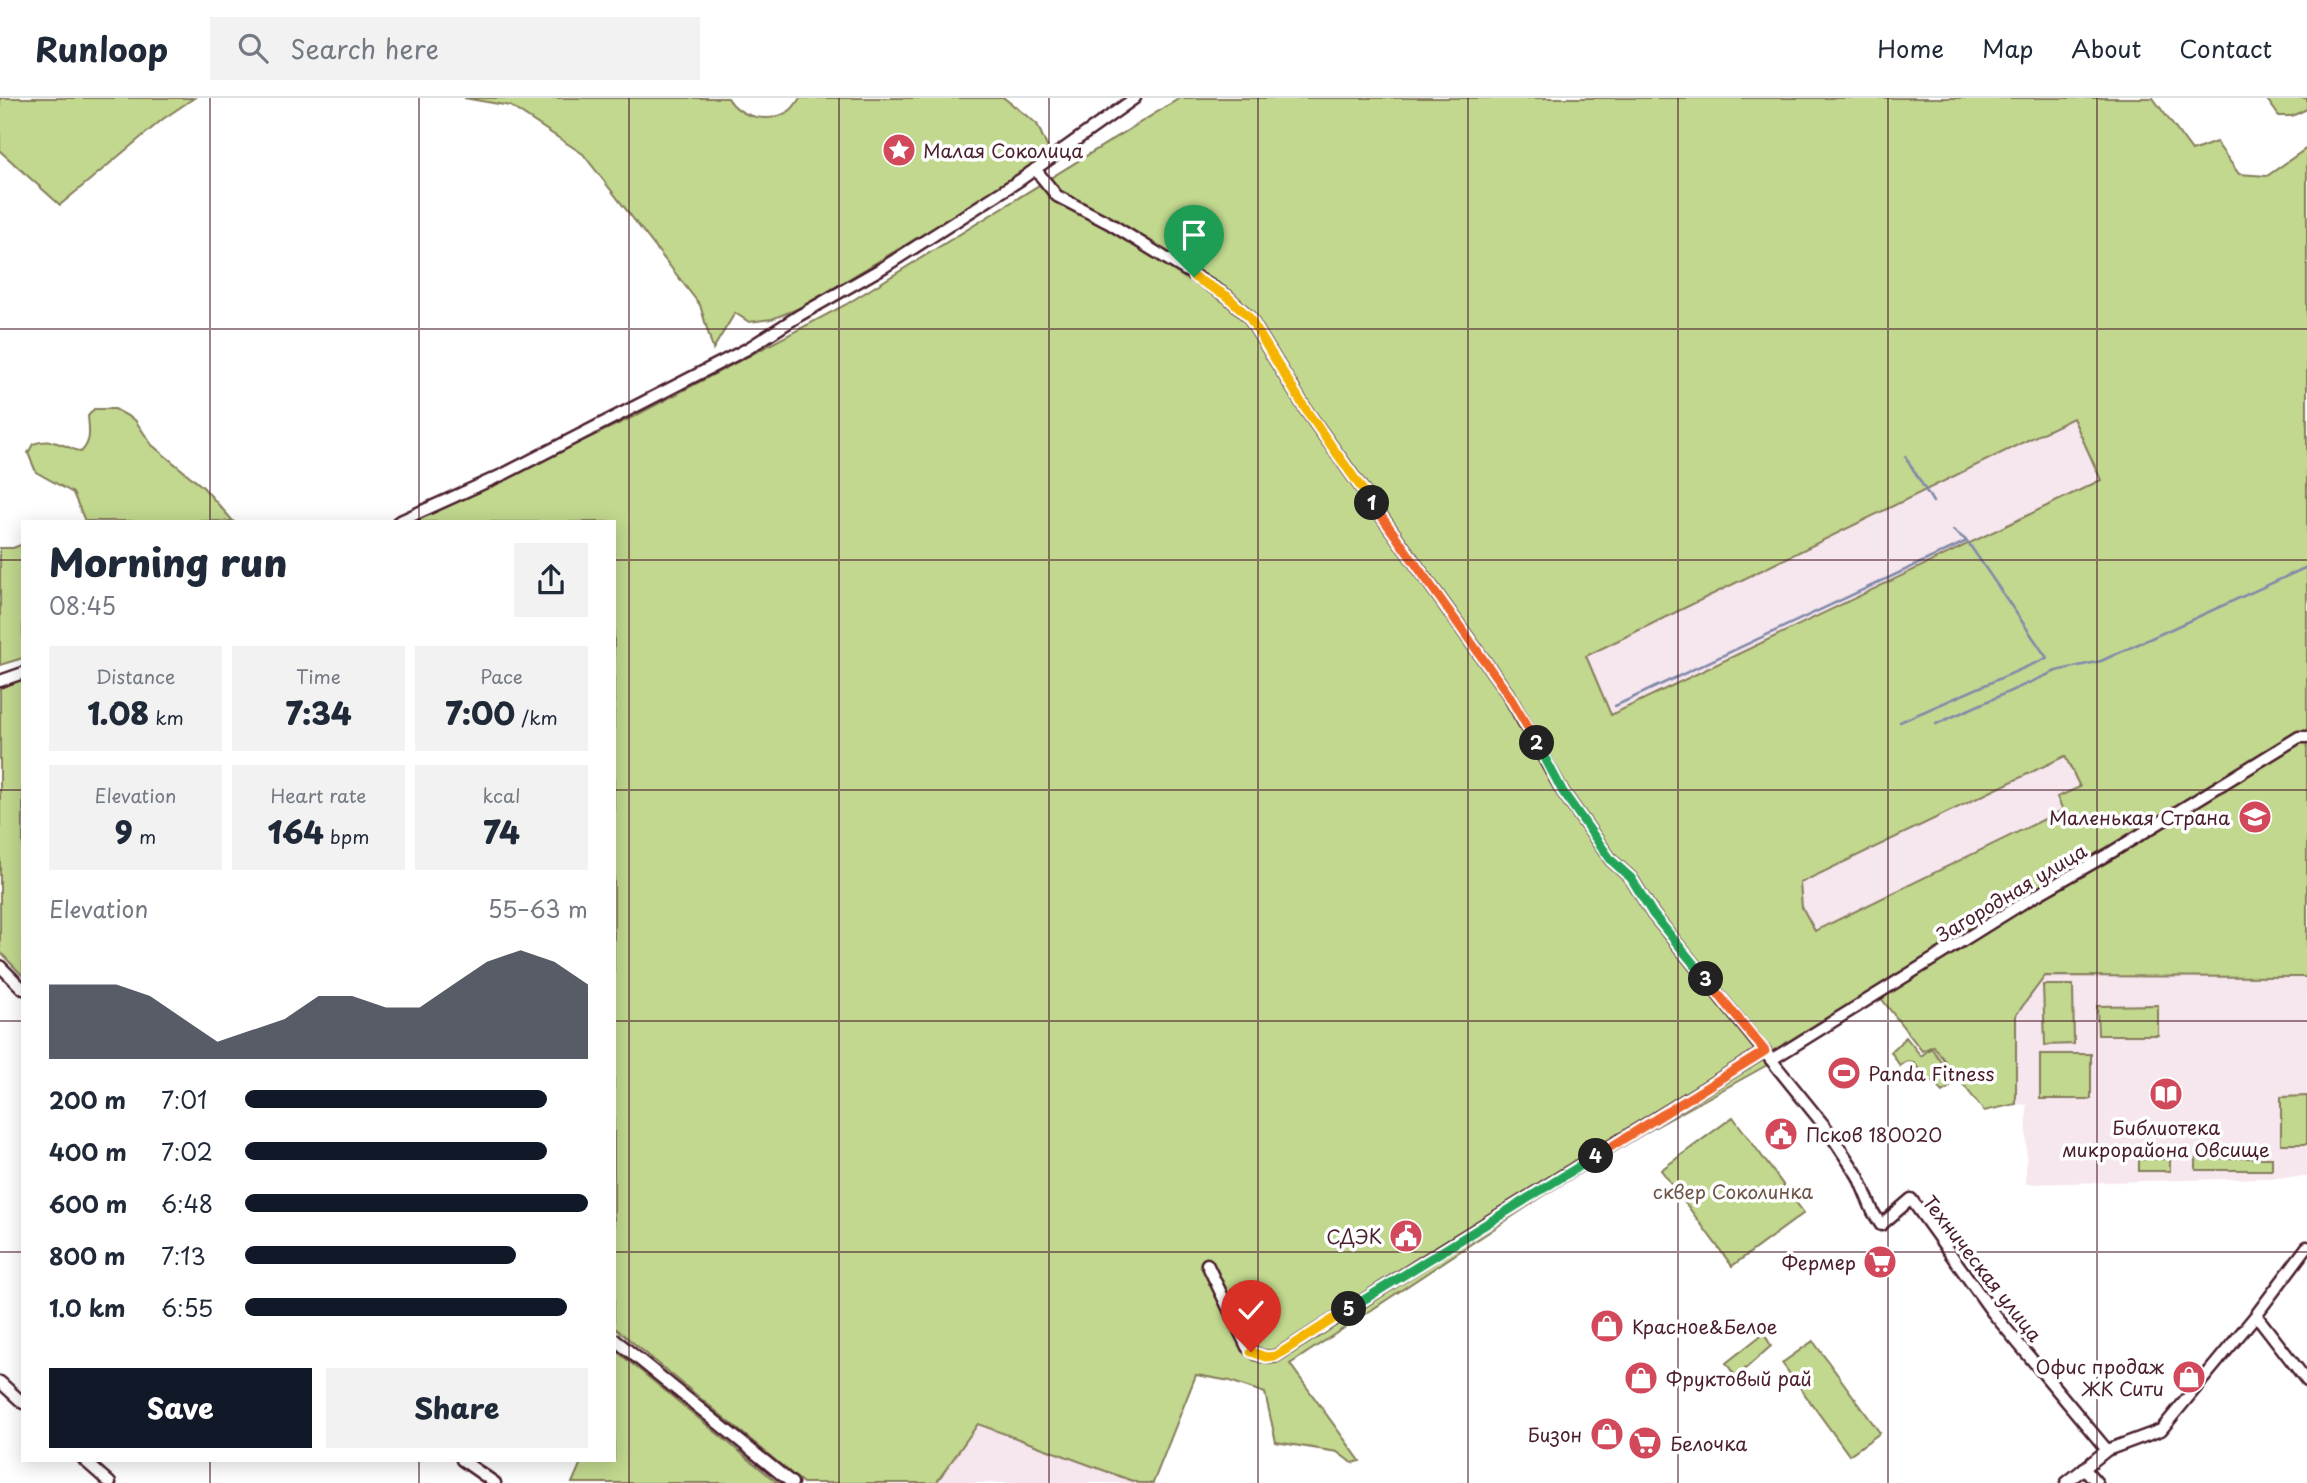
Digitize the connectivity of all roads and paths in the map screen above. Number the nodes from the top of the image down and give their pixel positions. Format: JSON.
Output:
{"nodes":[{"id":1,"x":1135,"y":98,"type":"edge"},
{"id":2,"x":1035,"y":169,"type":"junction"},
{"id":3,"x":402,"y":520,"type":"edge"},
{"id":4,"x":21,"y":674,"type":"edge"},
{"id":5,"x":0,"y":681,"type":"edge"},
{"id":6,"x":2307,"y":737,"type":"edge"},
{"id":7,"x":0,"y":966,"type":"edge"},
{"id":8,"x":21,"y":987,"type":"edge"},
{"id":9,"x":1768,"y":1056,"type":"junction"},
{"id":10,"x":2307,"y":1247,"type":"edge"},
{"id":11,"x":1207,"y":1264,"type":"dead end"},
{"id":12,"x":2256,"y":1315,"type":"junction"},
{"id":13,"x":616,"y":1341,"type":"edge"},
{"id":14,"x":2307,"y":1381,"type":"edge"},
{"id":15,"x":0,"y":1382,"type":"edge"},
{"id":16,"x":21,"y":1402,"type":"edge"},
{"id":17,"x":2107,"y":1450,"type":"junction"},
{"id":18,"x":86,"y":1462,"type":"edge"},
{"id":19,"x":465,"y":1462,"type":"edge"},
{"id":20,"x":2084,"y":1468,"type":"junction"},
{"id":21,"x":110,"y":1483,"type":"edge"},
{"id":22,"x":495,"y":1483,"type":"edge"},
{"id":23,"x":793,"y":1483,"type":"edge"},
{"id":24,"x":2066,"y":1483,"type":"edge"},
{"id":25,"x":2097,"y":1483,"type":"edge"}],
"edges":[{"from":1,"to":2,"type":"street"},
{"from":2,"to":3,"type":"street"},
{"from":2,"to":9,"type":"street"},
{"from":4,"to":5,"type":"street"},
{"from":6,"to":9,"type":"street","name":"Загородная улица"},
{"from":7,"to":8,"type":"street"},
{"from":9,"to":11,"type":"street","name":"Загородная улица"},
{"from":9,"to":17,"type":"street","name":"Техническая улица"},
{"from":10,"to":12,"type":"street"},
{"from":12,"to":14,"type":"street"},
{"from":12,"to":17,"type":"street"},
{"from":13,"to":23,"type":"street"},
{"from":15,"to":16,"type":"street"},
{"from":17,"to":20,"type":"street"},
{"from":18,"to":21,"type":"street"},
{"from":19,"to":22,"type":"street"},
{"from":20,"to":24,"type":"street"},
{"from":20,"to":25,"type":"street"}]}
